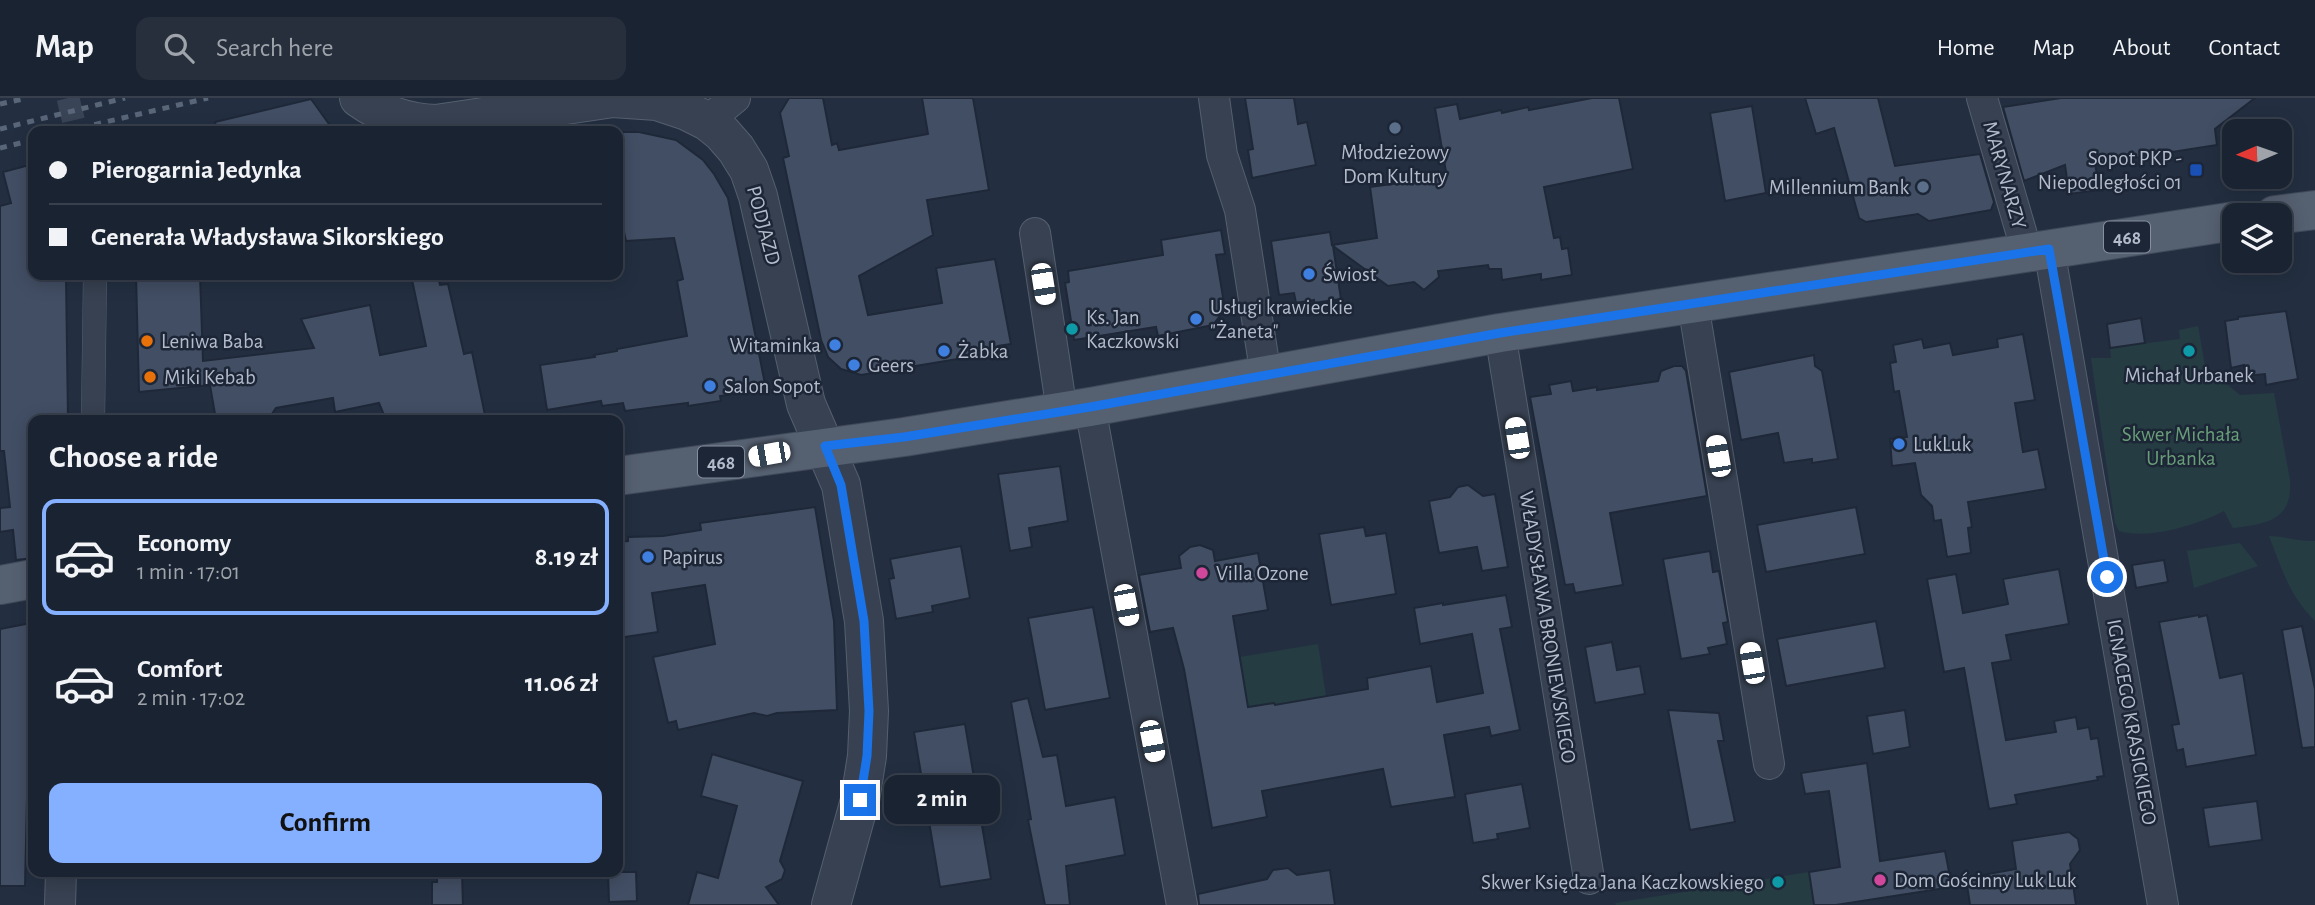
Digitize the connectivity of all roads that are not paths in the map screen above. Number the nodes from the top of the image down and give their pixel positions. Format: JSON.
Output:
{"nodes":[{"id":1,"x":359,"y":98,"type":"edge"},
{"id":2,"x":1214,"y":98,"type":"edge"},
{"id":3,"x":1982,"y":98,"type":"edge"},
{"id":4,"x":721,"y":110,"type":"edge"},
{"id":5,"x":2315,"y":210,"type":"edge"},
{"id":6,"x":2292,"y":213,"type":"edge"},
{"id":7,"x":2222,"y":223,"type":"edge"},
{"id":8,"x":1035,"y":233,"type":"dead end"},
{"id":9,"x":2038,"y":251,"type":"junction"},
{"id":10,"x":95,"y":280,"type":"edge"},
{"id":11,"x":1693,"y":304,"type":"junction"},
{"id":12,"x":1500,"y":333,"type":"junction"},
{"id":13,"x":1266,"y":376,"type":"junction"},
{"id":14,"x":1076,"y":409,"type":"junction"},
{"id":15,"x":93,"y":415,"type":"edge"},
{"id":16,"x":825,"y":446,"type":"junction"},
{"id":17,"x":623,"y":475,"type":"edge"},
{"id":18,"x":28,"y":580,"type":"edge"},
{"id":19,"x":0,"y":585,"type":"edge"},
{"id":20,"x":1769,"y":764,"type":"dead end"},
{"id":21,"x":61,"y":877,"type":"edge"},
{"id":22,"x":1589,"y":879,"type":"dead end"},
{"id":23,"x":60,"y":905,"type":"edge"},
{"id":24,"x":831,"y":905,"type":"edge"},
{"id":25,"x":1182,"y":905,"type":"edge"},
{"id":26,"x":2163,"y":905,"type":"edge"}],
"edges":[{"from":1,"to":4,"type":"street","name":"PODJAZD"},
{"from":2,"to":13,"type":"street"},
{"from":3,"to":9,"type":"street","name":"MARYNARZY"},
{"from":4,"to":16,"type":"street","name":"PODJAZD"},
{"from":5,"to":6,"type":"main road"},
{"from":7,"to":9,"type":"main road","number":"468"},
{"from":8,"to":14,"type":"street"},
{"from":9,"to":11,"type":"main road","number":"468"},
{"from":9,"to":26,"type":"street","name":"IGNACEGO KRASICKIEGO"},
{"from":10,"to":15,"type":"street"},
{"from":11,"to":12,"type":"main road","number":"468"},
{"from":11,"to":20,"type":"street"},
{"from":12,"to":13,"type":"main road","number":"468"},
{"from":12,"to":22,"type":"street","name":"WŁADYSŁAWA BRONIEWSKIEGO"},
{"from":13,"to":14,"type":"main road","number":"468"},
{"from":14,"to":16,"type":"main road","number":"468"},
{"from":14,"to":25,"type":"street"},
{"from":16,"to":17,"type":"main road","number":"468"},
{"from":16,"to":24,"type":"street","name":"PODJAZD"},
{"from":18,"to":19,"type":"main road"},
{"from":21,"to":23,"type":"street"}]}
